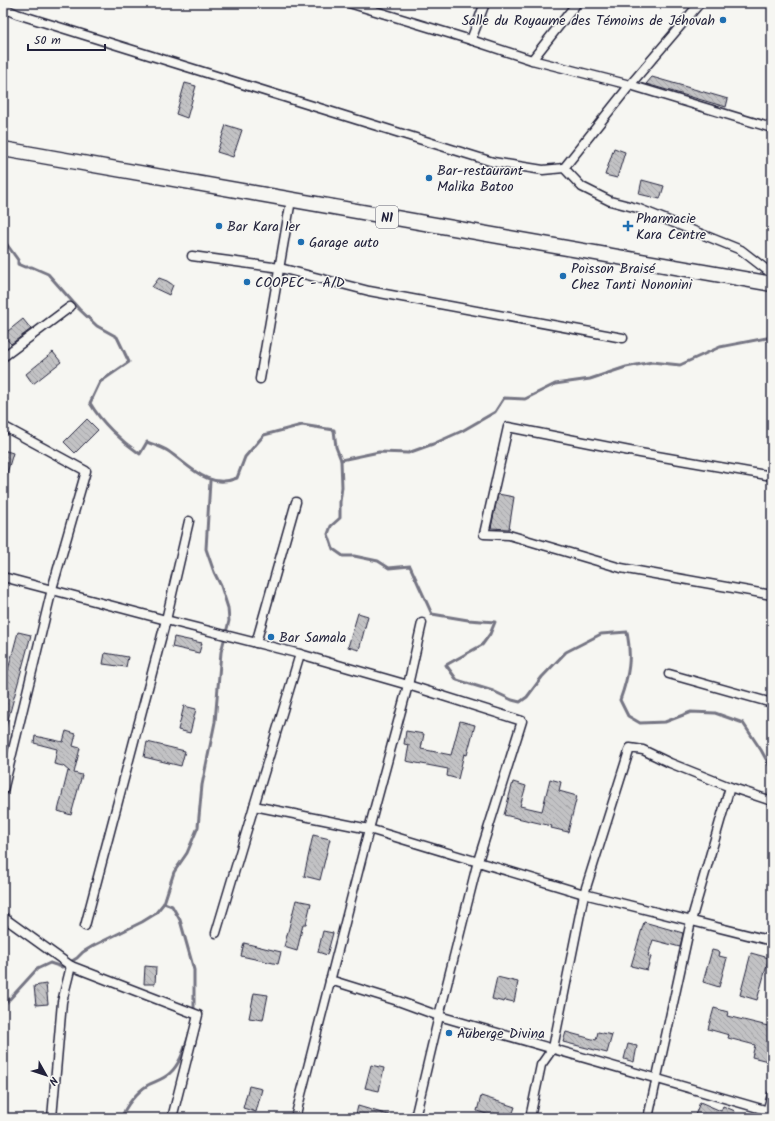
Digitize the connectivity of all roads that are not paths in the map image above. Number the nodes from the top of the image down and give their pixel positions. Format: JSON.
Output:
{"nodes":[{"id":1,"x":349,"y":3,"type":"edge"},
{"id":2,"x":485,"y":3,"type":"edge"},
{"id":3,"x":577,"y":3,"type":"edge"},
{"id":4,"x":700,"y":3,"type":"edge"},
{"id":5,"x":3,"y":8,"type":"edge"},
{"id":6,"x":471,"y":40,"type":"junction"},
{"id":7,"x":532,"y":60,"type":"junction"},
{"id":8,"x":630,"y":85,"type":"junction"},
{"id":9,"x":772,"y":128,"type":"edge"},
{"id":10,"x":3,"y":149,"type":"edge"},
{"id":11,"x":564,"y":168,"type":"junction"},
{"id":12,"x":291,"y":200,"type":"junction"},
{"id":13,"x":192,"y":256,"type":"dead end"},
{"id":14,"x":280,"y":268,"type":"junction"},
{"id":15,"x":772,"y":274,"type":"edge"},
{"id":16,"x":772,"y":284,"type":"edge"},
{"id":17,"x":70,"y":307,"type":"dead end"},
{"id":18,"x":623,"y":338,"type":"dead end"},
{"id":19,"x":3,"y":358,"type":"edge"},
{"id":20,"x":260,"y":379,"type":"dead end"},
{"id":21,"x":3,"y":426,"type":"edge"},
{"id":22,"x":772,"y":476,"type":"edge"},
{"id":23,"x":296,"y":502,"type":"dead end"},
{"id":24,"x":189,"y":521,"type":"dead end"},
{"id":25,"x":3,"y":577,"type":"edge"},
{"id":26,"x":52,"y":590,"type":"junction"},
{"id":27,"x":772,"y":595,"type":"edge"},
{"id":28,"x":166,"y":620,"type":"junction"},
{"id":29,"x":422,"y":623,"type":"dead end"},
{"id":30,"x":256,"y":643,"type":"junction"},
{"id":31,"x":300,"y":654,"type":"junction"},
{"id":32,"x":669,"y":674,"type":"dead end"},
{"id":33,"x":408,"y":685,"type":"junction"},
{"id":34,"x":772,"y":703,"type":"edge"},
{"id":35,"x":730,"y":787,"type":"junction"},
{"id":36,"x":3,"y":791,"type":"edge"},
{"id":37,"x":772,"y":801,"type":"edge"},
{"id":38,"x":254,"y":806,"type":"junction"},
{"id":39,"x":369,"y":829,"type":"junction"},
{"id":40,"x":478,"y":861,"type":"junction"},
{"id":41,"x":584,"y":894,"type":"junction"},
{"id":42,"x":3,"y":917,"type":"edge"},
{"id":43,"x":691,"y":921,"type":"junction"},
{"id":44,"x":85,"y":926,"type":"dead end"},
{"id":45,"x":216,"y":933,"type":"dead end"},
{"id":46,"x":772,"y":941,"type":"edge"},
{"id":47,"x":71,"y":966,"type":"junction"},
{"id":48,"x":330,"y":980,"type":"junction"},
{"id":49,"x":439,"y":1016,"type":"junction"},
{"id":50,"x":553,"y":1048,"type":"junction"},
{"id":51,"x":657,"y":1080,"type":"junction"},
{"id":52,"x":772,"y":1095,"type":"edge"},
{"id":53,"x":768,"y":1114,"type":"edge"},
{"id":54,"x":52,"y":1118,"type":"edge"},
{"id":55,"x":172,"y":1118,"type":"edge"},
{"id":56,"x":295,"y":1118,"type":"edge"},
{"id":57,"x":415,"y":1118,"type":"edge"},
{"id":58,"x":530,"y":1118,"type":"edge"},
{"id":59,"x":648,"y":1118,"type":"edge"}],
"edges":[{"from":1,"to":6,"type":"street"},
{"from":2,"to":6,"type":"street"},
{"from":3,"to":7,"type":"street"},
{"from":4,"to":8,"type":"street"},
{"from":5,"to":11,"type":"street"},
{"from":6,"to":7,"type":"street"},
{"from":7,"to":8,"type":"street"},
{"from":8,"to":9,"type":"street"},
{"from":8,"to":11,"type":"street"},
{"from":10,"to":12,"type":"highway","number":"N1"},
{"from":11,"to":15,"type":"street"},
{"from":12,"to":14,"type":"street"},
{"from":12,"to":16,"type":"highway","number":"N1"},
{"from":13,"to":14,"type":"street"},
{"from":14,"to":18,"type":"street"},
{"from":14,"to":20,"type":"street"},
{"from":17,"to":19,"type":"street"},
{"from":21,"to":26,"type":"street"},
{"from":22,"to":27,"type":"street"},
{"from":23,"to":30,"type":"street"},
{"from":24,"to":28,"type":"street"},
{"from":25,"to":26,"type":"street"},
{"from":26,"to":28,"type":"street"},
{"from":26,"to":36,"type":"street"},
{"from":28,"to":30,"type":"street"},
{"from":28,"to":44,"type":"street"},
{"from":29,"to":33,"type":"street"},
{"from":30,"to":31,"type":"street"},
{"from":31,"to":33,"type":"street"},
{"from":31,"to":38,"type":"street"},
{"from":32,"to":34,"type":"street"},
{"from":33,"to":39,"type":"street"},
{"from":33,"to":40,"type":"street"},
{"from":35,"to":37,"type":"street"},
{"from":35,"to":41,"type":"street"},
{"from":35,"to":43,"type":"street"},
{"from":38,"to":39,"type":"street"},
{"from":38,"to":45,"type":"street"},
{"from":39,"to":40,"type":"street"},
{"from":39,"to":48,"type":"street"},
{"from":40,"to":41,"type":"street"},
{"from":40,"to":49,"type":"street"},
{"from":41,"to":43,"type":"street"},
{"from":41,"to":50,"type":"street"},
{"from":42,"to":47,"type":"street"},
{"from":43,"to":46,"type":"street"},
{"from":43,"to":51,"type":"street"},
{"from":47,"to":54,"type":"street"},
{"from":47,"to":55,"type":"street"},
{"from":48,"to":49,"type":"street"},
{"from":48,"to":56,"type":"street"},
{"from":49,"to":50,"type":"street"},
{"from":49,"to":57,"type":"street"},
{"from":50,"to":51,"type":"street"},
{"from":50,"to":58,"type":"street"},
{"from":51,"to":53,"type":"street"},
{"from":51,"to":59,"type":"street"},
{"from":52,"to":53,"type":"street"}]}
